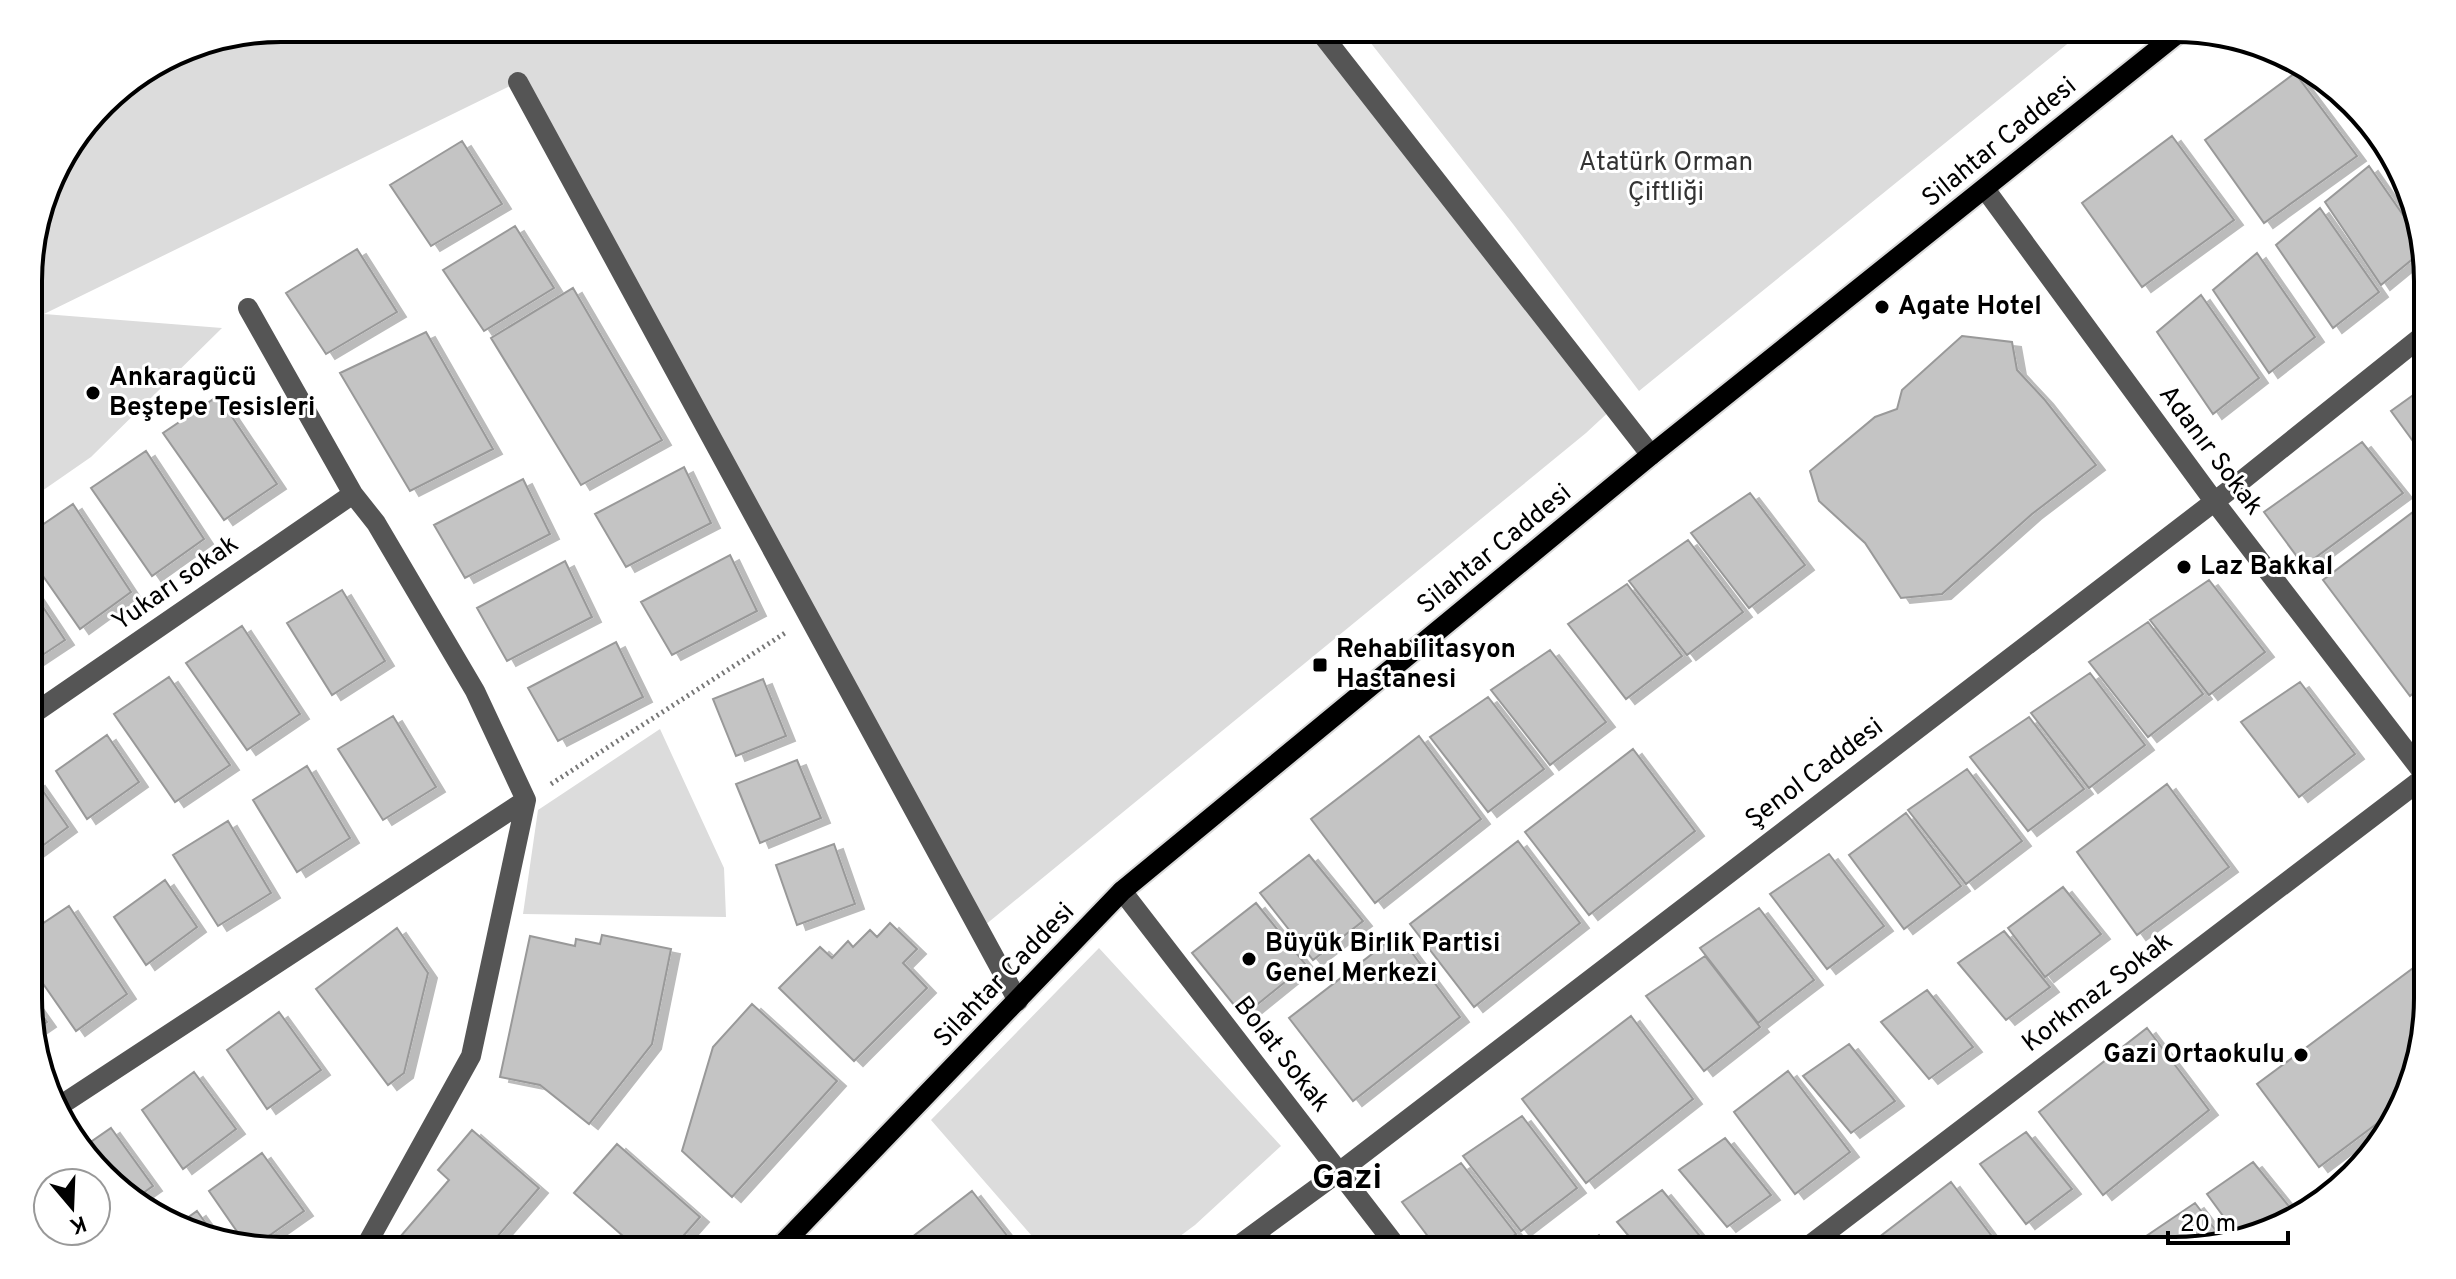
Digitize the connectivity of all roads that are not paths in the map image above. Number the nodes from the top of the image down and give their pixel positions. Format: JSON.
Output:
{"nodes":[{"id":1,"x":1328,"y":42,"type":"edge"},
{"id":2,"x":2167,"y":42,"type":"edge"},
{"id":3,"x":518,"y":82,"type":"dead end"},
{"id":4,"x":1985,"y":189,"type":"junction"},
{"id":5,"x":248,"y":308,"type":"dead end"},
{"id":6,"x":2414,"y":343,"type":"edge"},
{"id":7,"x":1651,"y":455,"type":"junction"},
{"id":8,"x":353,"y":494,"type":"junction"},
{"id":9,"x":2214,"y":501,"type":"junction"},
{"id":10,"x":42,"y":707,"type":"edge"},
{"id":11,"x":2414,"y":760,"type":"edge"},
{"id":12,"x":2414,"y":787,"type":"edge"},
{"id":13,"x":526,"y":800,"type":"junction"},
{"id":14,"x":1122,"y":891,"type":"junction"},
{"id":15,"x":1018,"y":1001,"type":"junction"},
{"id":16,"x":66,"y":1102,"type":"edge"},
{"id":17,"x":1339,"y":1172,"type":"junction"},
{"id":18,"x":1251,"y":1236,"type":"edge"},
{"id":19,"x":1389,"y":1236,"type":"edge"},
{"id":20,"x":1822,"y":1236,"type":"edge"},
{"id":21,"x":371,"y":1237,"type":"edge"},
{"id":22,"x":790,"y":1237,"type":"edge"}],
"edges":[{"from":1,"to":7,"type":"street"},
{"from":2,"to":4,"type":"main road","name":"Silahtar Caddesi"},
{"from":3,"to":15,"type":"street"},
{"from":4,"to":7,"type":"main road","name":"Silahtar Caddesi"},
{"from":4,"to":9,"type":"street","name":"Adanır Sokak"},
{"from":5,"to":8,"type":"street"},
{"from":6,"to":9,"type":"street","name":"Şenol Caddesi"},
{"from":7,"to":14,"type":"main road","name":"Silahtar Caddesi"},
{"from":8,"to":10,"type":"street","name":"Yukarı sokak"},
{"from":8,"to":13,"type":"street"},
{"from":9,"to":11,"type":"street","name":"Adanır Sokak"},
{"from":9,"to":17,"type":"street","name":"Şenol Caddesi"},
{"from":12,"to":20,"type":"street","name":"Korkmaz Sokak"},
{"from":13,"to":16,"type":"street"},
{"from":13,"to":21,"type":"street"},
{"from":14,"to":15,"type":"main road","name":"Silahtar Caddesi"},
{"from":14,"to":17,"type":"street","name":"Bolat Sokak"},
{"from":15,"to":22,"type":"main road","name":"Silahtar Caddesi"},
{"from":17,"to":18,"type":"street","name":"Şenol Caddesi"},
{"from":17,"to":19,"type":"street","name":"Bolat Sokak"}]}
